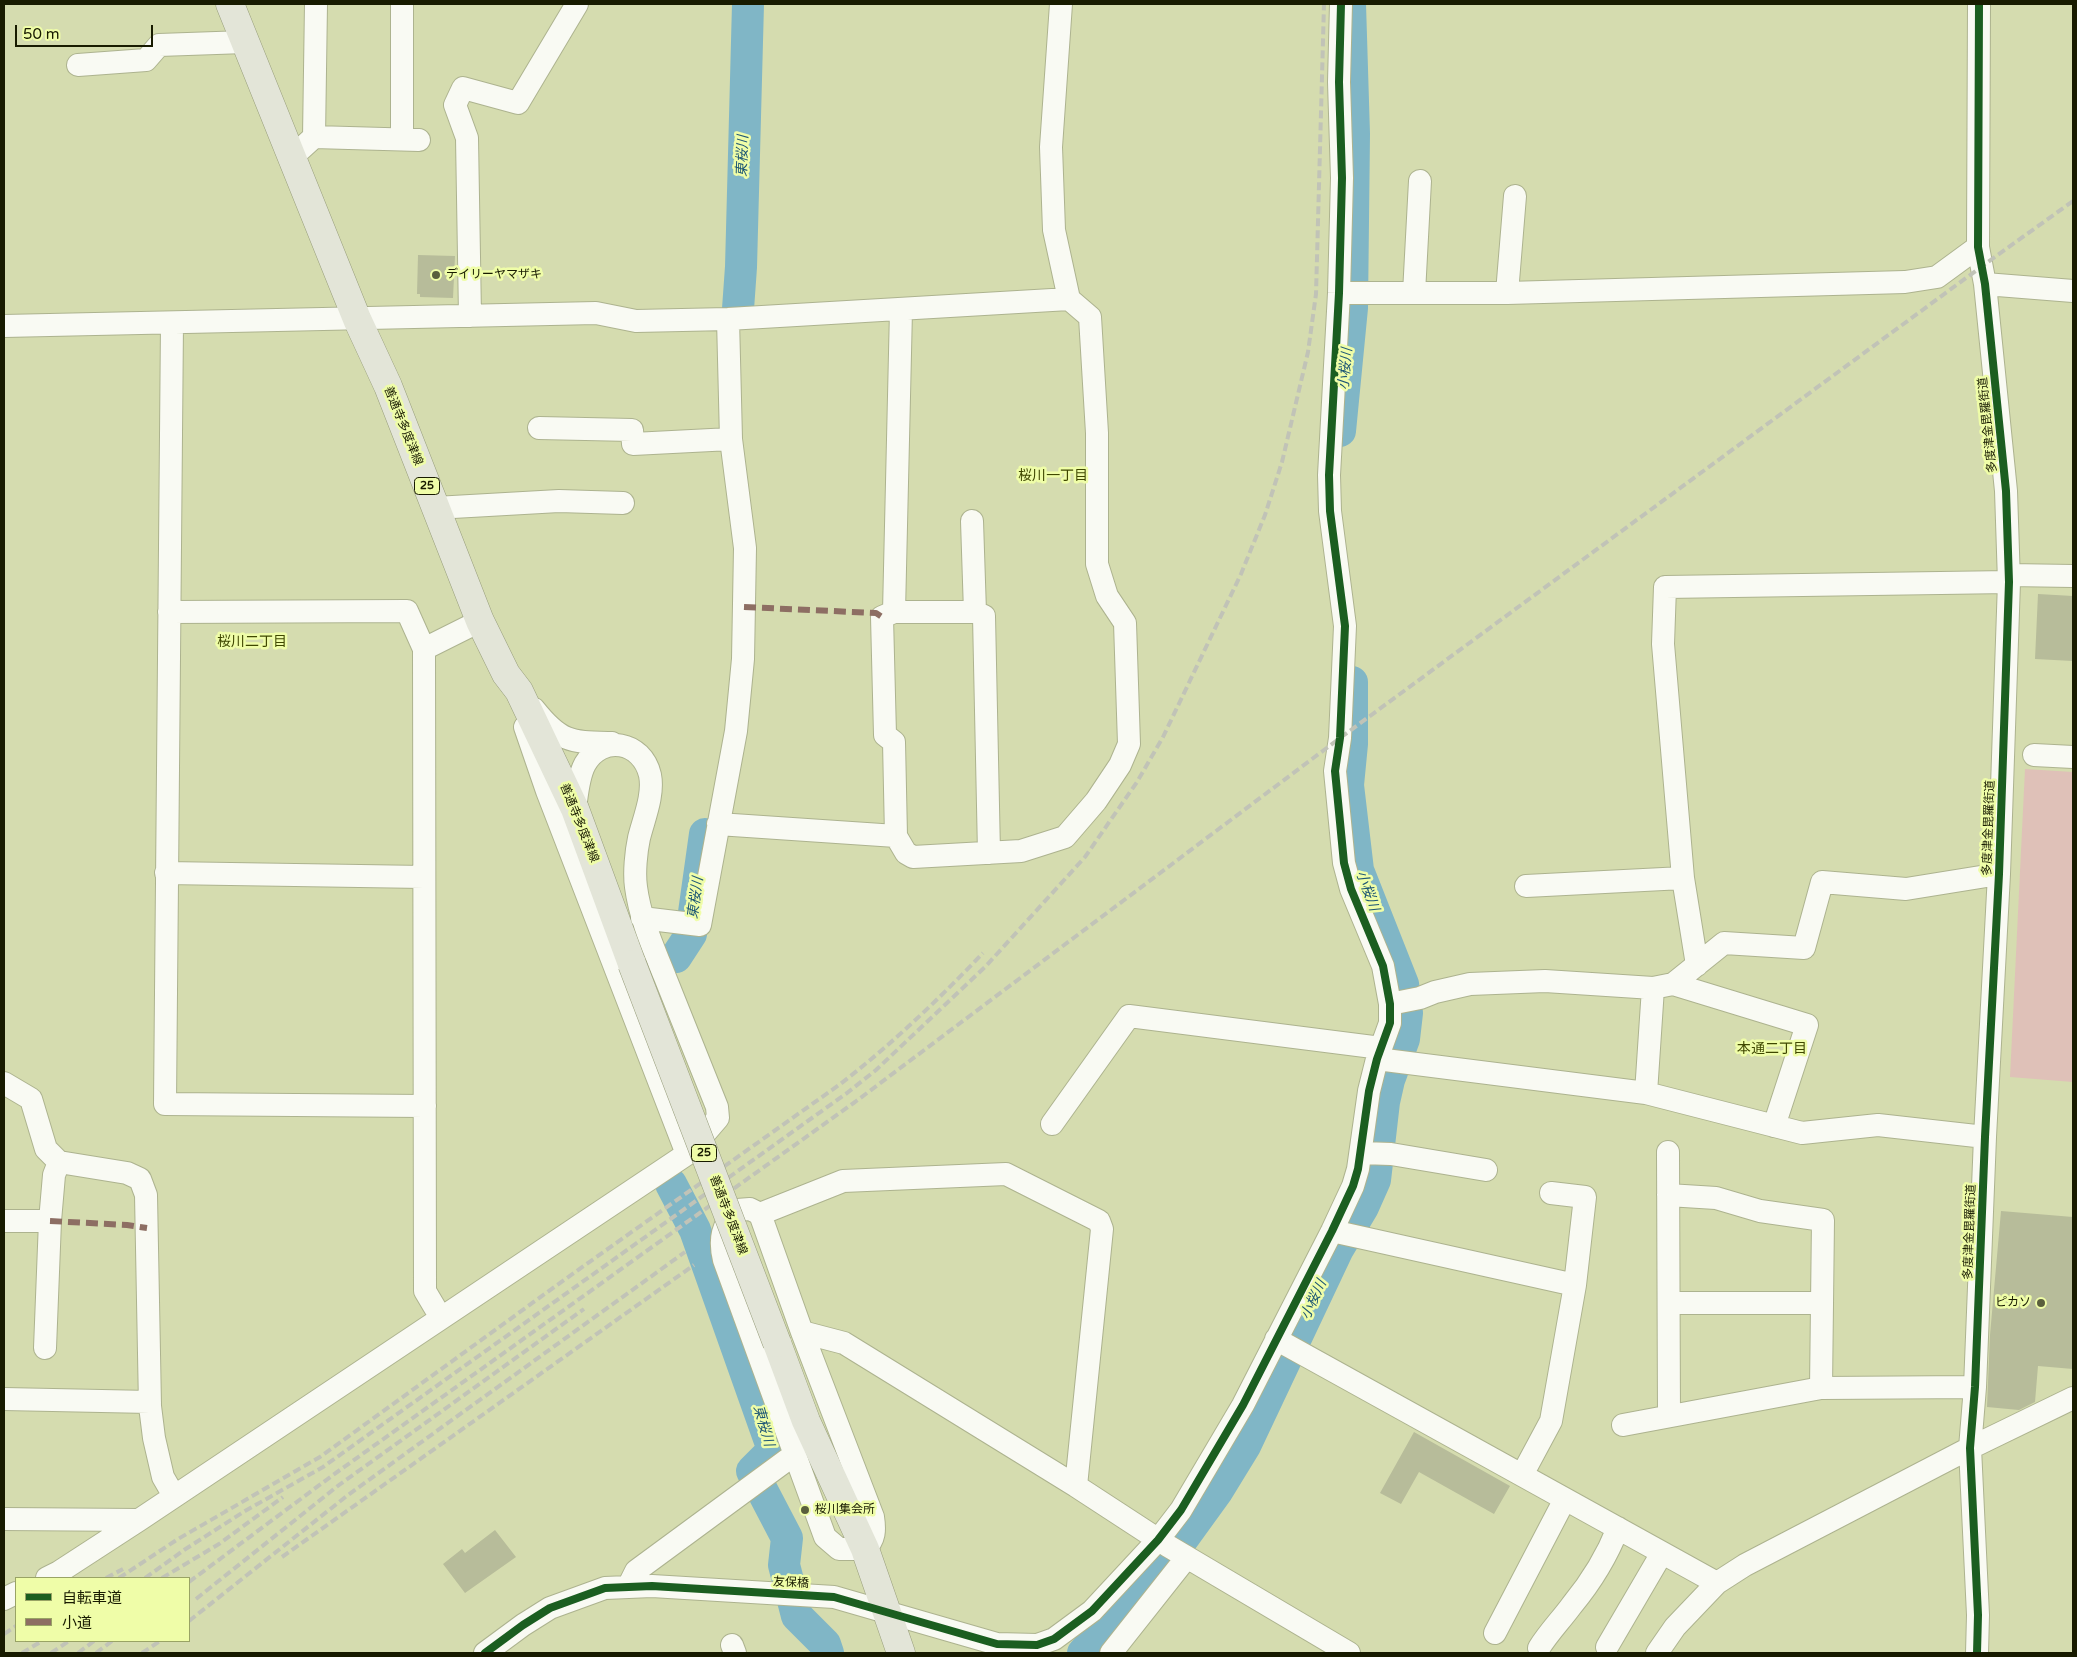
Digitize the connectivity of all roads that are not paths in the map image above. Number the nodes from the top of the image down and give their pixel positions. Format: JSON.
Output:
{"nodes":[{"id":1,"x":230,"y":4,"type":"edge"},
{"id":2,"x":316,"y":4,"type":"edge"},
{"id":3,"x":402,"y":4,"type":"edge"},
{"id":4,"x":577,"y":4,"type":"edge"},
{"id":5,"x":1061,"y":4,"type":"edge"},
{"id":6,"x":1341,"y":4,"type":"edge"},
{"id":7,"x":1979,"y":4,"type":"edge"},
{"id":8,"x":245,"y":42,"type":"junction"},
{"id":9,"x":78,"y":65,"type":"dead end"},
{"id":10,"x":314,"y":137,"type":"junction"},
{"id":11,"x":292,"y":157,"type":"junction"},
{"id":12,"x":1420,"y":180,"type":"dead end"},
{"id":13,"x":1515,"y":196,"type":"dead end"},
{"id":14,"x":1978,"y":247,"type":"junction"},
{"id":15,"x":1985,"y":284,"type":"junction"},
{"id":16,"x":2073,"y":292,"type":"edge"},
{"id":17,"x":1351,"y":293,"type":"junction"},
{"id":18,"x":1414,"y":293,"type":"junction"},
{"id":19,"x":1507,"y":293,"type":"junction"},
{"id":20,"x":1069,"y":299,"type":"junction"},
{"id":21,"x":901,"y":310,"type":"junction"},
{"id":22,"x":470,"y":316,"type":"junction"},
{"id":23,"x":358,"y":319,"type":"junction"},
{"id":24,"x":728,"y":319,"type":"junction"},
{"id":25,"x":172,"y":323,"type":"junction"},
{"id":26,"x":4,"y":326,"type":"edge"},
{"id":27,"x":539,"y":428,"type":"dead end"},
{"id":28,"x":732,"y":439,"type":"junction"},
{"id":29,"x":623,"y":503,"type":"dead end"},
{"id":30,"x":436,"y":508,"type":"junction"},
{"id":31,"x":972,"y":521,"type":"dead end"},
{"id":32,"x":2073,"y":576,"type":"edge"},
{"id":33,"x":2009,"y":579,"type":"junction"},
{"id":34,"x":168,"y":612,"type":"junction"},
{"id":35,"x":894,"y":612,"type":"junction"},
{"id":36,"x":975,"y":612,"type":"junction"},
{"id":37,"x":480,"y":621,"type":"junction"},
{"id":38,"x":424,"y":649,"type":"junction"},
{"id":39,"x":513,"y":682,"type":"junction"},
{"id":40,"x":612,"y":744,"type":"junction"},
{"id":41,"x":2034,"y":755,"type":"dead end"},
{"id":42,"x":2073,"y":757,"type":"edge"},
{"id":43,"x":575,"y":809,"type":"junction"},
{"id":44,"x":718,"y":824,"type":"junction"},
{"id":45,"x":896,"y":836,"type":"junction"},
{"id":46,"x":989,"y":853,"type":"junction"},
{"id":47,"x":166,"y":872,"type":"junction"},
{"id":48,"x":1999,"y":874,"type":"junction"},
{"id":49,"x":424,"y":877,"type":"junction"},
{"id":50,"x":1683,"y":878,"type":"junction"},
{"id":51,"x":1526,"y":886,"type":"dead end"},
{"id":52,"x":642,"y":918,"type":"junction"},
{"id":53,"x":1697,"y":965,"type":"junction"},
{"id":54,"x":1663,"y":986,"type":"junction"},
{"id":55,"x":1401,"y":1002,"type":"junction"},
{"id":56,"x":1388,"y":1057,"type":"junction"},
{"id":57,"x":4,"y":1083,"type":"edge"},
{"id":58,"x":1646,"y":1094,"type":"junction"},
{"id":59,"x":425,"y":1106,"type":"junction"},
{"id":60,"x":1052,"y":1124,"type":"dead end"},
{"id":61,"x":1774,"y":1126,"type":"junction"},
{"id":62,"x":1985,"y":1137,"type":"junction"},
{"id":63,"x":1668,"y":1152,"type":"dead end"},
{"id":64,"x":1365,"y":1153,"type":"junction"},
{"id":65,"x":687,"y":1154,"type":"junction"},
{"id":66,"x":59,"y":1162,"type":"junction"},
{"id":67,"x":1486,"y":1170,"type":"dead end"},
{"id":68,"x":1551,"y":1193,"type":"dead end"},
{"id":69,"x":1668,"y":1195,"type":"junction"},
{"id":70,"x":760,"y":1214,"type":"junction"},
{"id":71,"x":4,"y":1221,"type":"edge"},
{"id":72,"x":50,"y":1221,"type":"junction"},
{"id":73,"x":1341,"y":1233,"type":"junction"},
{"id":74,"x":1575,"y":1285,"type":"junction"},
{"id":75,"x":1669,"y":1303,"type":"junction"},
{"id":76,"x":1822,"y":1303,"type":"junction"},
{"id":77,"x":441,"y":1318,"type":"junction"},
{"id":78,"x":802,"y":1332,"type":"junction"},
{"id":79,"x":1287,"y":1344,"type":"junction"},
{"id":80,"x":45,"y":1348,"type":"dead end"},
{"id":81,"x":1976,"y":1387,"type":"junction"},
{"id":82,"x":1821,"y":1388,"type":"junction"},
{"id":83,"x":2073,"y":1398,"type":"edge"},
{"id":84,"x":4,"y":1399,"type":"edge"},
{"id":85,"x":150,"y":1402,"type":"junction"},
{"id":86,"x":1669,"y":1415,"type":"junction"},
{"id":87,"x":1623,"y":1425,"type":"dead end"},
{"id":88,"x":1970,"y":1448,"type":"junction"},
{"id":89,"x":795,"y":1454,"type":"junction"},
{"id":90,"x":1522,"y":1475,"type":"junction"},
{"id":91,"x":1076,"y":1486,"type":"junction"},
{"id":92,"x":174,"y":1496,"type":"junction"},
{"id":93,"x":1565,"y":1499,"type":"junction"},
{"id":94,"x":4,"y":1519,"type":"edge"},
{"id":95,"x":139,"y":1520,"type":"junction"},
{"id":96,"x":1618,"y":1528,"type":"junction"},
{"id":97,"x":865,"y":1549,"type":"junction"},
{"id":98,"x":1175,"y":1550,"type":"junction"},
{"id":99,"x":1662,"y":1553,"type":"junction"},
{"id":100,"x":49,"y":1577,"type":"edge"},
{"id":101,"x":1716,"y":1583,"type":"junction"},
{"id":102,"x":628,"y":1587,"type":"junction"},
{"id":103,"x":887,"y":1612,"type":"junction"},
{"id":104,"x":1495,"y":1633,"type":"dead end"},
{"id":105,"x":1606,"y":1647,"type":"dead end"},
{"id":106,"x":1539,"y":1648,"type":"dead end"},
{"id":107,"x":1344,"y":1652,"type":"edge"},
{"id":108,"x":485,"y":1653,"type":"edge"},
{"id":109,"x":901,"y":1653,"type":"edge"},
{"id":110,"x":1111,"y":1653,"type":"edge"},
{"id":111,"x":1657,"y":1653,"type":"edge"},
{"id":112,"x":1977,"y":1653,"type":"edge"}],
"edges":[{"from":1,"to":8,"type":"main road","name":"善通寺多度津線","number":"25"},
{"from":2,"to":10,"type":"street"},
{"from":3,"to":10,"type":"street"},
{"from":4,"to":22,"type":"street"},
{"from":5,"to":20,"type":"street"},
{"from":6,"to":17,"type":"street"},
{"from":7,"to":14,"type":"street","name":"多度津金毘羅街道"},
{"from":8,"to":9,"type":"street"},
{"from":8,"to":11,"type":"main road","name":"善通寺多度津線","number":"25"},
{"from":10,"to":11,"type":"street"},
{"from":11,"to":23,"type":"main road","name":"善通寺多度津線","number":"25"},
{"from":12,"to":18,"type":"street"},
{"from":13,"to":19,"type":"street"},
{"from":14,"to":15,"type":"street","name":"多度津金毘羅街道"},
{"from":14,"to":19,"type":"street"},
{"from":15,"to":16,"type":"street"},
{"from":15,"to":33,"type":"street","name":"多度津金毘羅街道"},
{"from":17,"to":18,"type":"street"},
{"from":17,"to":55,"type":"street"},
{"from":18,"to":19,"type":"street"},
{"from":20,"to":21,"type":"street"},
{"from":20,"to":46,"type":"street"},
{"from":21,"to":24,"type":"street"},
{"from":21,"to":35,"type":"street"},
{"from":22,"to":23,"type":"street"},
{"from":22,"to":24,"type":"street"},
{"from":23,"to":25,"type":"street"},
{"from":23,"to":30,"type":"main road","name":"善通寺多度津線","number":"25"},
{"from":24,"to":28,"type":"street"},
{"from":25,"to":26,"type":"street"},
{"from":25,"to":34,"type":"street"},
{"from":27,"to":28,"type":"street"},
{"from":28,"to":44,"type":"street"},
{"from":29,"to":30,"type":"street"},
{"from":30,"to":37,"type":"main road","name":"善通寺多度津線","number":"25"},
{"from":31,"to":36,"type":"street"},
{"from":32,"to":33,"type":"street"},
{"from":33,"to":48,"type":"street","name":"多度津金毘羅街道"},
{"from":33,"to":50,"type":"street"},
{"from":34,"to":38,"type":"street"},
{"from":34,"to":47,"type":"street"},
{"from":35,"to":36,"type":"street"},
{"from":35,"to":45,"type":"street"},
{"from":36,"to":46,"type":"street"},
{"from":37,"to":38,"type":"street"},
{"from":37,"to":39,"type":"main road","name":"善通寺多度津線","number":"25"},
{"from":38,"to":49,"type":"street"},
{"from":39,"to":40,"type":"street"},
{"from":39,"to":43,"type":"main road","name":"善通寺多度津線","number":"25"},
{"from":39,"to":65,"type":"street"},
{"from":40,"to":43,"type":"street"},
{"from":40,"to":52,"type":"street"},
{"from":41,"to":42,"type":"street"},
{"from":43,"to":97,"type":"main road","name":"善通寺多度津線","number":"25","bridge":true},
{"from":44,"to":45,"type":"street"},
{"from":44,"to":52,"type":"street"},
{"from":45,"to":46,"type":"street"},
{"from":47,"to":49,"type":"street"},
{"from":47,"to":59,"type":"street"},
{"from":48,"to":53,"type":"street"},
{"from":48,"to":62,"type":"street","name":"多度津金毘羅街道"},
{"from":49,"to":59,"type":"street"},
{"from":50,"to":51,"type":"street"},
{"from":50,"to":53,"type":"street"},
{"from":52,"to":65,"type":"street"},
{"from":53,"to":54,"type":"street"},
{"from":54,"to":55,"type":"street"},
{"from":54,"to":58,"type":"street"},
{"from":54,"to":61,"type":"street"},
{"from":55,"to":56,"type":"street"},
{"from":56,"to":58,"type":"street"},
{"from":56,"to":60,"type":"street"},
{"from":56,"to":64,"type":"street"},
{"from":57,"to":66,"type":"street"},
{"from":58,"to":61,"type":"street"},
{"from":59,"to":77,"type":"street"},
{"from":61,"to":62,"type":"street"},
{"from":62,"to":81,"type":"street","name":"多度津金毘羅街道"},
{"from":63,"to":69,"type":"street"},
{"from":64,"to":67,"type":"street"},
{"from":64,"to":73,"type":"street"},
{"from":65,"to":77,"type":"street"},
{"from":66,"to":72,"type":"street"},
{"from":66,"to":85,"type":"street"},
{"from":68,"to":74,"type":"street"},
{"from":69,"to":75,"type":"street"},
{"from":69,"to":76,"type":"street"},
{"from":70,"to":78,"type":"street"},
{"from":70,"to":89,"type":"street"},
{"from":70,"to":91,"type":"street"},
{"from":71,"to":72,"type":"street"},
{"from":72,"to":80,"type":"street"},
{"from":73,"to":74,"type":"street"},
{"from":73,"to":79,"type":"street"},
{"from":74,"to":90,"type":"street"},
{"from":75,"to":76,"type":"street"},
{"from":75,"to":86,"type":"street"},
{"from":76,"to":82,"type":"street"},
{"from":77,"to":92,"type":"street"},
{"from":78,"to":91,"type":"street"},
{"from":78,"to":97,"type":"street"},
{"from":79,"to":90,"type":"street"},
{"from":79,"to":98,"type":"street"},
{"from":81,"to":82,"type":"street"},
{"from":81,"to":88,"type":"street","name":"多度津金毘羅街道"},
{"from":82,"to":86,"type":"street"},
{"from":83,"to":88,"type":"street"},
{"from":84,"to":85,"type":"street"},
{"from":85,"to":92,"type":"street"},
{"from":86,"to":87,"type":"street"},
{"from":88,"to":101,"type":"street"},
{"from":88,"to":112,"type":"street","name":"多度津金毘羅街道"},
{"from":89,"to":97,"type":"street"},
{"from":89,"to":102,"type":"street"},
{"from":90,"to":93,"type":"street"},
{"from":91,"to":98,"type":"street"},
{"from":92,"to":95,"type":"street"},
{"from":93,"to":96,"type":"street"},
{"from":93,"to":104,"type":"street"},
{"from":94,"to":95,"type":"street"},
{"from":95,"to":100,"type":"street"},
{"from":96,"to":99,"type":"street"},
{"from":96,"to":106,"type":"street"},
{"from":97,"to":103,"type":"main road","name":"善通寺多度津線","number":"25"},
{"from":98,"to":103,"type":"street","name":"友保橋"},
{"from":98,"to":107,"type":"street"},
{"from":98,"to":110,"type":"street"},
{"from":99,"to":101,"type":"street"},
{"from":99,"to":105,"type":"street"},
{"from":101,"to":111,"type":"street"},
{"from":102,"to":103,"type":"street","name":"友保橋"},
{"from":102,"to":108,"type":"street","name":"友保橋"},
{"from":103,"to":109,"type":"main road","name":"善通寺多度津線","number":"25"}]}
